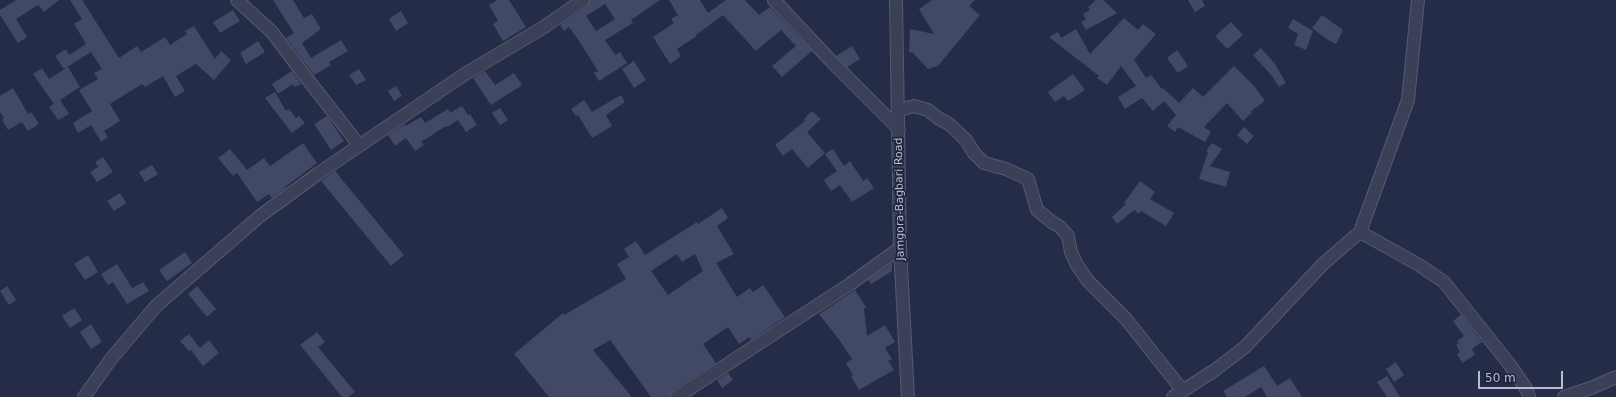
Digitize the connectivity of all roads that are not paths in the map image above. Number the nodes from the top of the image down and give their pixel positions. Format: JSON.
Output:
{"nodes":[{"id":1,"x":237,"y":0,"type":"edge"},
{"id":2,"x":583,"y":0,"type":"edge"},
{"id":3,"x":774,"y":0,"type":"edge"},
{"id":4,"x":896,"y":0,"type":"edge"},
{"id":5,"x":1418,"y":0,"type":"edge"},
{"id":6,"x":899,"y":110,"type":"junction"},
{"id":7,"x":899,"y":129,"type":"junction"},
{"id":8,"x":359,"y":146,"type":"junction"},
{"id":9,"x":1360,"y":232,"type":"junction"},
{"id":10,"x":900,"y":248,"type":"junction"},
{"id":11,"x":1616,"y":377,"type":"edge"},
{"id":12,"x":1178,"y":394,"type":"edge"},
{"id":13,"x":84,"y":397,"type":"edge"},
{"id":14,"x":677,"y":397,"type":"edge"},
{"id":15,"x":908,"y":397,"type":"edge"},
{"id":16,"x":1529,"y":397,"type":"edge"},
{"id":17,"x":1564,"y":397,"type":"edge"}],
"edges":[{"from":1,"to":8,"type":"street"},
{"from":2,"to":8,"type":"street"},
{"from":3,"to":7,"type":"street"},
{"from":4,"to":6,"type":"street","name":"Jamgora-Bagbari Road"},
{"from":5,"to":9,"type":"street"},
{"from":6,"to":7,"type":"street","name":"Jamgora-Bagbari Road"},
{"from":6,"to":12,"type":"street"},
{"from":7,"to":10,"type":"street","name":"Jamgora-Bagbari Road"},
{"from":8,"to":13,"type":"street"},
{"from":9,"to":12,"type":"street"},
{"from":9,"to":16,"type":"street"},
{"from":10,"to":14,"type":"street"},
{"from":10,"to":15,"type":"street","name":"Jamgora-Bagbari Road"},
{"from":11,"to":17,"type":"street"}]}
